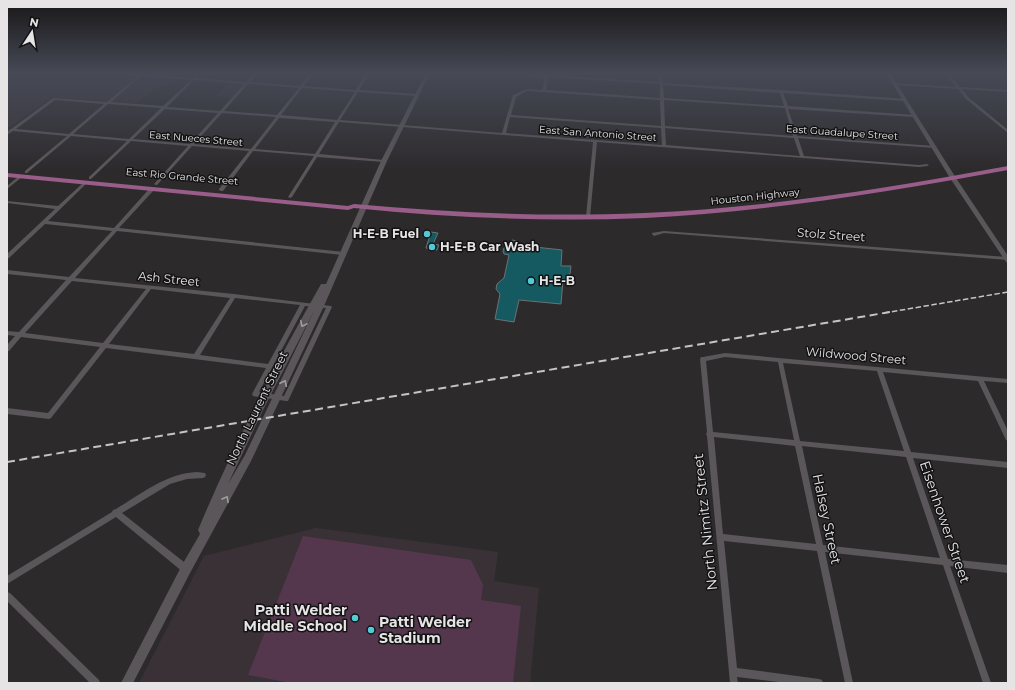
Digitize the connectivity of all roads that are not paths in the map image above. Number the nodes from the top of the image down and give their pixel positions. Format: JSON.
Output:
{"nodes":[{"id":1,"x":46,"y":105,"type":"edge"},
{"id":2,"x":105,"y":105,"type":"edge"},
{"id":3,"x":133,"y":105,"type":"edge"},
{"id":4,"x":167,"y":105,"type":"edge"},
{"id":5,"x":227,"y":105,"type":"edge"},
{"id":6,"x":287,"y":105,"type":"edge"},
{"id":7,"x":348,"y":105,"type":"edge"},
{"id":8,"x":412,"y":105,"type":"edge"},
{"id":9,"x":512,"y":105,"type":"edge"},
{"id":10,"x":662,"y":105,"type":"edge"},
{"id":11,"x":758,"y":105,"type":"edge"},
{"id":12,"x":908,"y":105,"type":"edge"},
{"id":13,"x":975,"y":105,"type":"edge"},
{"id":14,"x":786,"y":107,"type":"junction"},
{"id":15,"x":164,"y":108,"type":"junction"},
{"id":16,"x":221,"y":112,"type":"junction"},
{"id":17,"x":278,"y":116,"type":"junction"},
{"id":18,"x":509,"y":116,"type":"junction"},
{"id":19,"x":915,"y":116,"type":"junction"},
{"id":20,"x":338,"y":121,"type":"junction"},
{"id":21,"x":403,"y":126,"type":"junction"},
{"id":22,"x":664,"y":127,"type":"junction"},
{"id":23,"x":7,"y":130,"type":"edge"},
{"id":24,"x":12,"y":130,"type":"junction"},
{"id":25,"x":1008,"y":132,"type":"edge"},
{"id":26,"x":7,"y":134,"type":"edge"},
{"id":27,"x":504,"y":134,"type":"junction"},
{"id":28,"x":70,"y":136,"type":"junction"},
{"id":29,"x":796,"y":137,"type":"junction"},
{"id":30,"x":130,"y":140,"type":"junction"},
{"id":31,"x":595,"y":141,"type":"junction"},
{"id":32,"x":190,"y":145,"type":"junction"},
{"id":33,"x":664,"y":146,"type":"junction"},
{"id":34,"x":935,"y":147,"type":"junction"},
{"id":35,"x":252,"y":151,"type":"junction"},
{"id":36,"x":316,"y":156,"type":"junction"},
{"id":37,"x":802,"y":157,"type":"junction"},
{"id":38,"x":384,"y":161,"type":"junction"},
{"id":39,"x":927,"y":165,"type":"dead end"},
{"id":40,"x":1008,"y":168,"type":"edge"},
{"id":41,"x":7,"y":170,"type":"edge"},
{"id":42,"x":23,"y":174,"type":"junction"},
{"id":43,"x":7,"y":175,"type":"edge"},
{"id":44,"x":953,"y":178,"type":"junction"},
{"id":45,"x":88,"y":180,"type":"junction"},
{"id":46,"x":154,"y":186,"type":"junction"},
{"id":47,"x":7,"y":188,"type":"edge"},
{"id":48,"x":221,"y":190,"type":"junction"},
{"id":49,"x":290,"y":196,"type":"junction"},
{"id":50,"x":7,"y":202,"type":"edge"},
{"id":51,"x":354,"y":206,"type":"junction"},
{"id":52,"x":364,"y":207,"type":"junction"},
{"id":53,"x":59,"y":208,"type":"junction"},
{"id":54,"x":588,"y":216,"type":"junction"},
{"id":55,"x":501,"y":217,"type":"joint"},
{"id":56,"x":44,"y":222,"type":"junction"},
{"id":57,"x":116,"y":229,"type":"junction"},
{"id":58,"x":654,"y":234,"type":"dead end"},
{"id":59,"x":342,"y":253,"type":"junction"},
{"id":60,"x":7,"y":257,"type":"edge"},
{"id":61,"x":1007,"y":260,"type":"edge"},
{"id":62,"x":7,"y":272,"type":"edge"},
{"id":63,"x":71,"y":278,"type":"junction"},
{"id":64,"x":150,"y":287,"type":"junction"},
{"id":65,"x":234,"y":296,"type":"junction"},
{"id":66,"x":303,"y":304,"type":"junction"},
{"id":67,"x":321,"y":306,"type":"junction"},
{"id":68,"x":7,"y":333,"type":"edge"},
{"id":69,"x":20,"y":335,"type":"junction"},
{"id":70,"x":105,"y":345,"type":"junction"},
{"id":71,"x":7,"y":349,"type":"edge"},
{"id":72,"x":196,"y":356,"type":"junction"},
{"id":73,"x":703,"y":359,"type":"joint"},
{"id":74,"x":780,"y":360,"type":"junction"},
{"id":75,"x":269,"y":366,"type":"junction"},
{"id":76,"x":879,"y":369,"type":"junction"},
{"id":77,"x":980,"y":379,"type":"junction"},
{"id":78,"x":1008,"y":381,"type":"edge"},
{"id":79,"x":7,"y":411,"type":"edge"},
{"id":80,"x":710,"y":434,"type":"junction"},
{"id":81,"x":1008,"y":438,"type":"edge"},
{"id":82,"x":798,"y":444,"type":"junction"},
{"id":83,"x":909,"y":454,"type":"junction"},
{"id":84,"x":1008,"y":465,"type":"edge"},
{"id":85,"x":203,"y":475,"type":"dead end"},
{"id":86,"x":115,"y":512,"type":"junction"},
{"id":87,"x":720,"y":537,"type":"junction"},
{"id":88,"x":820,"y":547,"type":"junction"},
{"id":89,"x":945,"y":561,"type":"junction"},
{"id":90,"x":186,"y":569,"type":"junction"},
{"id":91,"x":1008,"y":569,"type":"edge"},
{"id":92,"x":7,"y":580,"type":"edge"},
{"id":93,"x":7,"y":596,"type":"edge"},
{"id":94,"x":733,"y":672,"type":"junction"},
{"id":95,"x":96,"y":683,"type":"edge"},
{"id":96,"x":127,"y":683,"type":"edge"},
{"id":97,"x":734,"y":683,"type":"edge"},
{"id":98,"x":819,"y":683,"type":"edge"},
{"id":99,"x":849,"y":683,"type":"edge"},
{"id":100,"x":987,"y":683,"type":"edge"}],
"edges":[{"from":1,"to":24,"type":"street","name":"East San Antonio Street"},
{"from":2,"to":28,"type":"street"},
{"from":3,"to":15,"type":"street","name":"East San Antonio Street"},
{"from":4,"to":15,"type":"street"},
{"from":5,"to":16,"type":"street"},
{"from":6,"to":17,"type":"street"},
{"from":7,"to":20,"type":"street"},
{"from":8,"to":21,"type":"main road","name":"North Laurent Street"},
{"from":9,"to":18,"type":"street"},
{"from":10,"to":22,"type":"street"},
{"from":11,"to":14,"type":"street"},
{"from":12,"to":19,"type":"street"},
{"from":13,"to":25,"type":"street"},
{"from":14,"to":19,"type":"street"},
{"from":14,"to":29,"type":"street"},
{"from":15,"to":16,"type":"street","name":"East San Antonio Street"},
{"from":15,"to":30,"type":"street"},
{"from":16,"to":17,"type":"street","name":"East San Antonio Street"},
{"from":16,"to":32,"type":"street"},
{"from":17,"to":20,"type":"street","name":"East San Antonio Street"},
{"from":17,"to":35,"type":"street"},
{"from":18,"to":22,"type":"street","name":"East Guadalupe Street"},
{"from":18,"to":27,"type":"street"},
{"from":19,"to":34,"type":"street"},
{"from":20,"to":21,"type":"street","name":"East San Antonio Street"},
{"from":20,"to":36,"type":"street"},
{"from":21,"to":27,"type":"street","name":"East San Antonio Street"},
{"from":21,"to":38,"type":"main road","name":"North Laurent Street"},
{"from":22,"to":29,"type":"street","name":"East Guadalupe Street"},
{"from":22,"to":33,"type":"street"},
{"from":23,"to":24,"type":"street","name":"East Nueces Street"},
{"from":24,"to":26,"type":"street"},
{"from":24,"to":28,"type":"street","name":"East Nueces Street"},
{"from":27,"to":31,"type":"street","name":"East San Antonio Street"},
{"from":28,"to":30,"type":"street","name":"East Nueces Street"},
{"from":28,"to":42,"type":"street"},
{"from":29,"to":34,"type":"street","name":"East Guadalupe Street"},
{"from":29,"to":37,"type":"street"},
{"from":30,"to":32,"type":"street","name":"East Nueces Street"},
{"from":30,"to":45,"type":"street"},
{"from":31,"to":33,"type":"street","name":"East San Antonio Street"},
{"from":31,"to":54,"type":"street"},
{"from":32,"to":35,"type":"street","name":"East Nueces Street"},
{"from":32,"to":46,"type":"street"},
{"from":33,"to":37,"type":"street","name":"East San Antonio Street"},
{"from":34,"to":44,"type":"street"},
{"from":35,"to":36,"type":"street","name":"East Nueces Street"},
{"from":35,"to":48,"type":"street"},
{"from":36,"to":38,"type":"street","name":"East Nueces Street"},
{"from":36,"to":49,"type":"street"},
{"from":37,"to":39,"type":"street","name":"East San Antonio Street"},
{"from":38,"to":52,"type":"main road","name":"North Laurent Street"},
{"from":40,"to":44,"type":"main road","name":"Houston Highway"},
{"from":41,"to":42,"type":"main road","name":"East Rio Grande Street"},
{"from":42,"to":43,"type":"main road","name":"East Rio Grande Street"},
{"from":42,"to":45,"type":"main road","name":"East Rio Grande Street"},
{"from":42,"to":45,"type":"main road","name":"East Rio Grande Street"},
{"from":42,"to":47,"type":"street"},
{"from":44,"to":54,"type":"main road","name":"Houston Highway"},
{"from":44,"to":61,"type":"street"},
{"from":45,"to":46,"type":"main road","name":"East Rio Grande Street"},
{"from":45,"to":46,"type":"main road","name":"East Rio Grande Street"},
{"from":45,"to":53,"type":"street"},
{"from":46,"to":48,"type":"main road","name":"East Rio Grande Street"},
{"from":46,"to":51,"type":"main road","name":"East Rio Grande Street"},
{"from":46,"to":57,"type":"street"},
{"from":48,"to":49,"type":"main road","name":"East Rio Grande Street"},
{"from":49,"to":51,"type":"main road","name":"East Rio Grande Street"},
{"from":50,"to":53,"type":"street"},
{"from":51,"to":52,"type":"main road","name":"East Rio Grande Street"},
{"from":52,"to":55,"type":"main road","name":"East Rio Grande Street"},
{"from":52,"to":59,"type":"main road","name":"North Laurent Street"},
{"from":53,"to":56,"type":"street"},
{"from":54,"to":55,"type":"main road","name":"Houston Highway"},
{"from":56,"to":57,"type":"street"},
{"from":56,"to":60,"type":"street"},
{"from":57,"to":59,"type":"street"},
{"from":57,"to":63,"type":"street"},
{"from":58,"to":61,"type":"street","name":"Stolz Street"},
{"from":59,"to":67,"type":"main road","name":"North Laurent Street"},
{"from":62,"to":63,"type":"street","name":"Ash Street"},
{"from":63,"to":64,"type":"street","name":"Ash Street"},
{"from":63,"to":69,"type":"street"},
{"from":64,"to":65,"type":"street","name":"Ash Street"},
{"from":64,"to":70,"type":"street"},
{"from":65,"to":66,"type":"street","name":"Ash Street"},
{"from":65,"to":72,"type":"street"},
{"from":66,"to":67,"type":"street","name":"Ash Street"},
{"from":66,"to":75,"type":"street"},
{"from":67,"to":75,"type":"street"},
{"from":67,"to":90,"type":"main road","name":"North Laurent Street"},
{"from":68,"to":69,"type":"street"},
{"from":69,"to":70,"type":"street"},
{"from":69,"to":71,"type":"street"},
{"from":70,"to":72,"type":"street"},
{"from":70,"to":79,"type":"street"},
{"from":72,"to":75,"type":"street"},
{"from":73,"to":74,"type":"street","name":"Wildwood Street"},
{"from":73,"to":80,"type":"street","name":"North Nimitz Street"},
{"from":74,"to":76,"type":"street","name":"Wildwood Street"},
{"from":74,"to":82,"type":"street","name":"Halsey Street"},
{"from":76,"to":77,"type":"street","name":"Wildwood Street"},
{"from":76,"to":83,"type":"street","name":"Eisenhower Street"},
{"from":77,"to":78,"type":"street","name":"Wildwood Street"},
{"from":77,"to":81,"type":"street"},
{"from":80,"to":82,"type":"street"},
{"from":80,"to":87,"type":"street","name":"North Nimitz Street"},
{"from":82,"to":83,"type":"street"},
{"from":82,"to":88,"type":"street","name":"Halsey Street"},
{"from":83,"to":84,"type":"street"},
{"from":83,"to":89,"type":"street","name":"Eisenhower Street"},
{"from":85,"to":86,"type":"street"},
{"from":86,"to":90,"type":"street"},
{"from":86,"to":92,"type":"street"},
{"from":87,"to":88,"type":"street"},
{"from":87,"to":94,"type":"street","name":"North Nimitz Street"},
{"from":88,"to":89,"type":"street"},
{"from":88,"to":99,"type":"street","name":"Halsey Street"},
{"from":89,"to":91,"type":"street"},
{"from":89,"to":100,"type":"street","name":"Eisenhower Street"},
{"from":90,"to":96,"type":"main road","name":"North Laurent Street"},
{"from":93,"to":95,"type":"street"},
{"from":94,"to":97,"type":"street","name":"North Nimitz Street"},
{"from":94,"to":98,"type":"street"}]}
